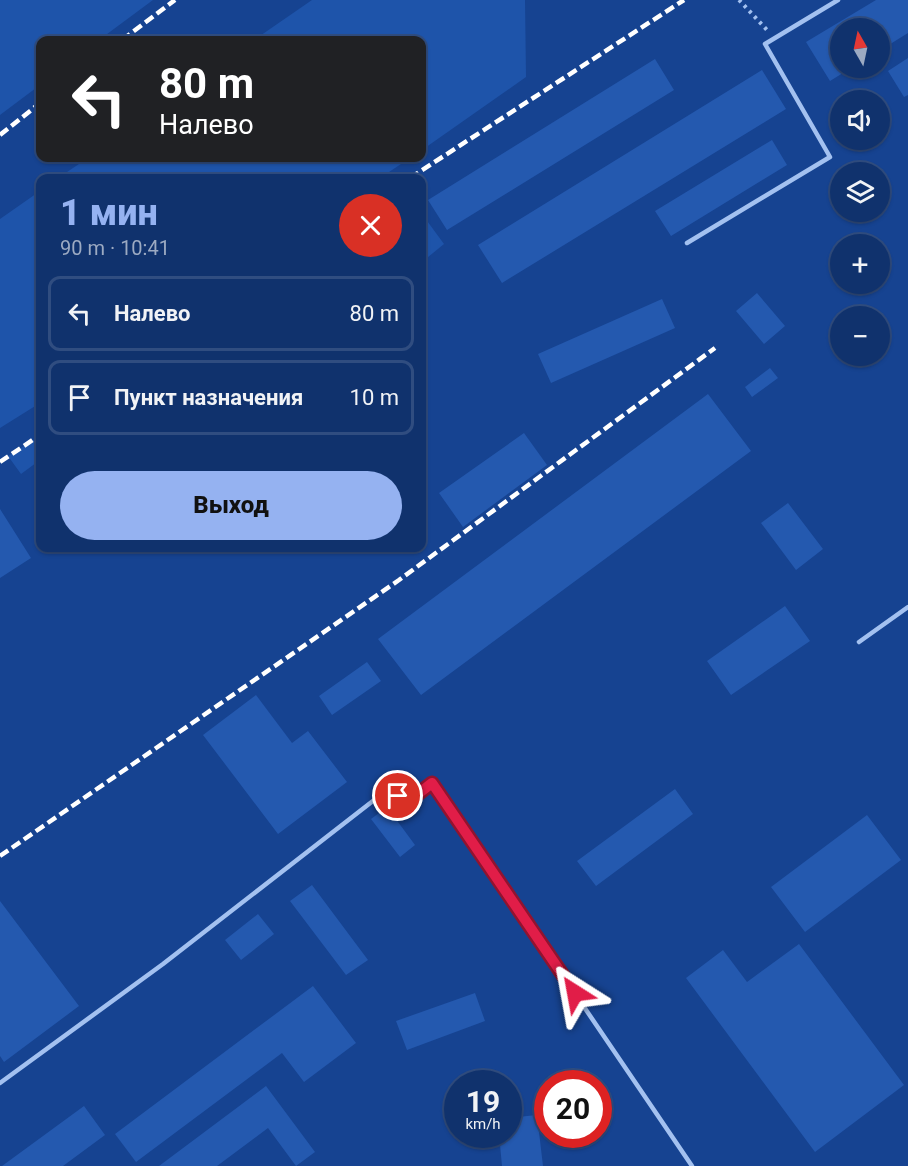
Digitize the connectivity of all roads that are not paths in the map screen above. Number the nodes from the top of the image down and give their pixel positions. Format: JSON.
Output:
{"nodes":[{"id":1,"x":838,"y":0,"type":"edge"},
{"id":2,"x":687,"y":243,"type":"dead end"},
{"id":3,"x":908,"y":607,"type":"edge"},
{"id":4,"x":859,"y":642,"type":"dead end"},
{"id":5,"x":0,"y":1083,"type":"edge"},
{"id":6,"x":692,"y":1166,"type":"edge"}],
"edges":[{"from":1,"to":2,"type":"lane"},
{"from":3,"to":4,"type":"lane"},
{"from":5,"to":6,"type":"lane"}]}
